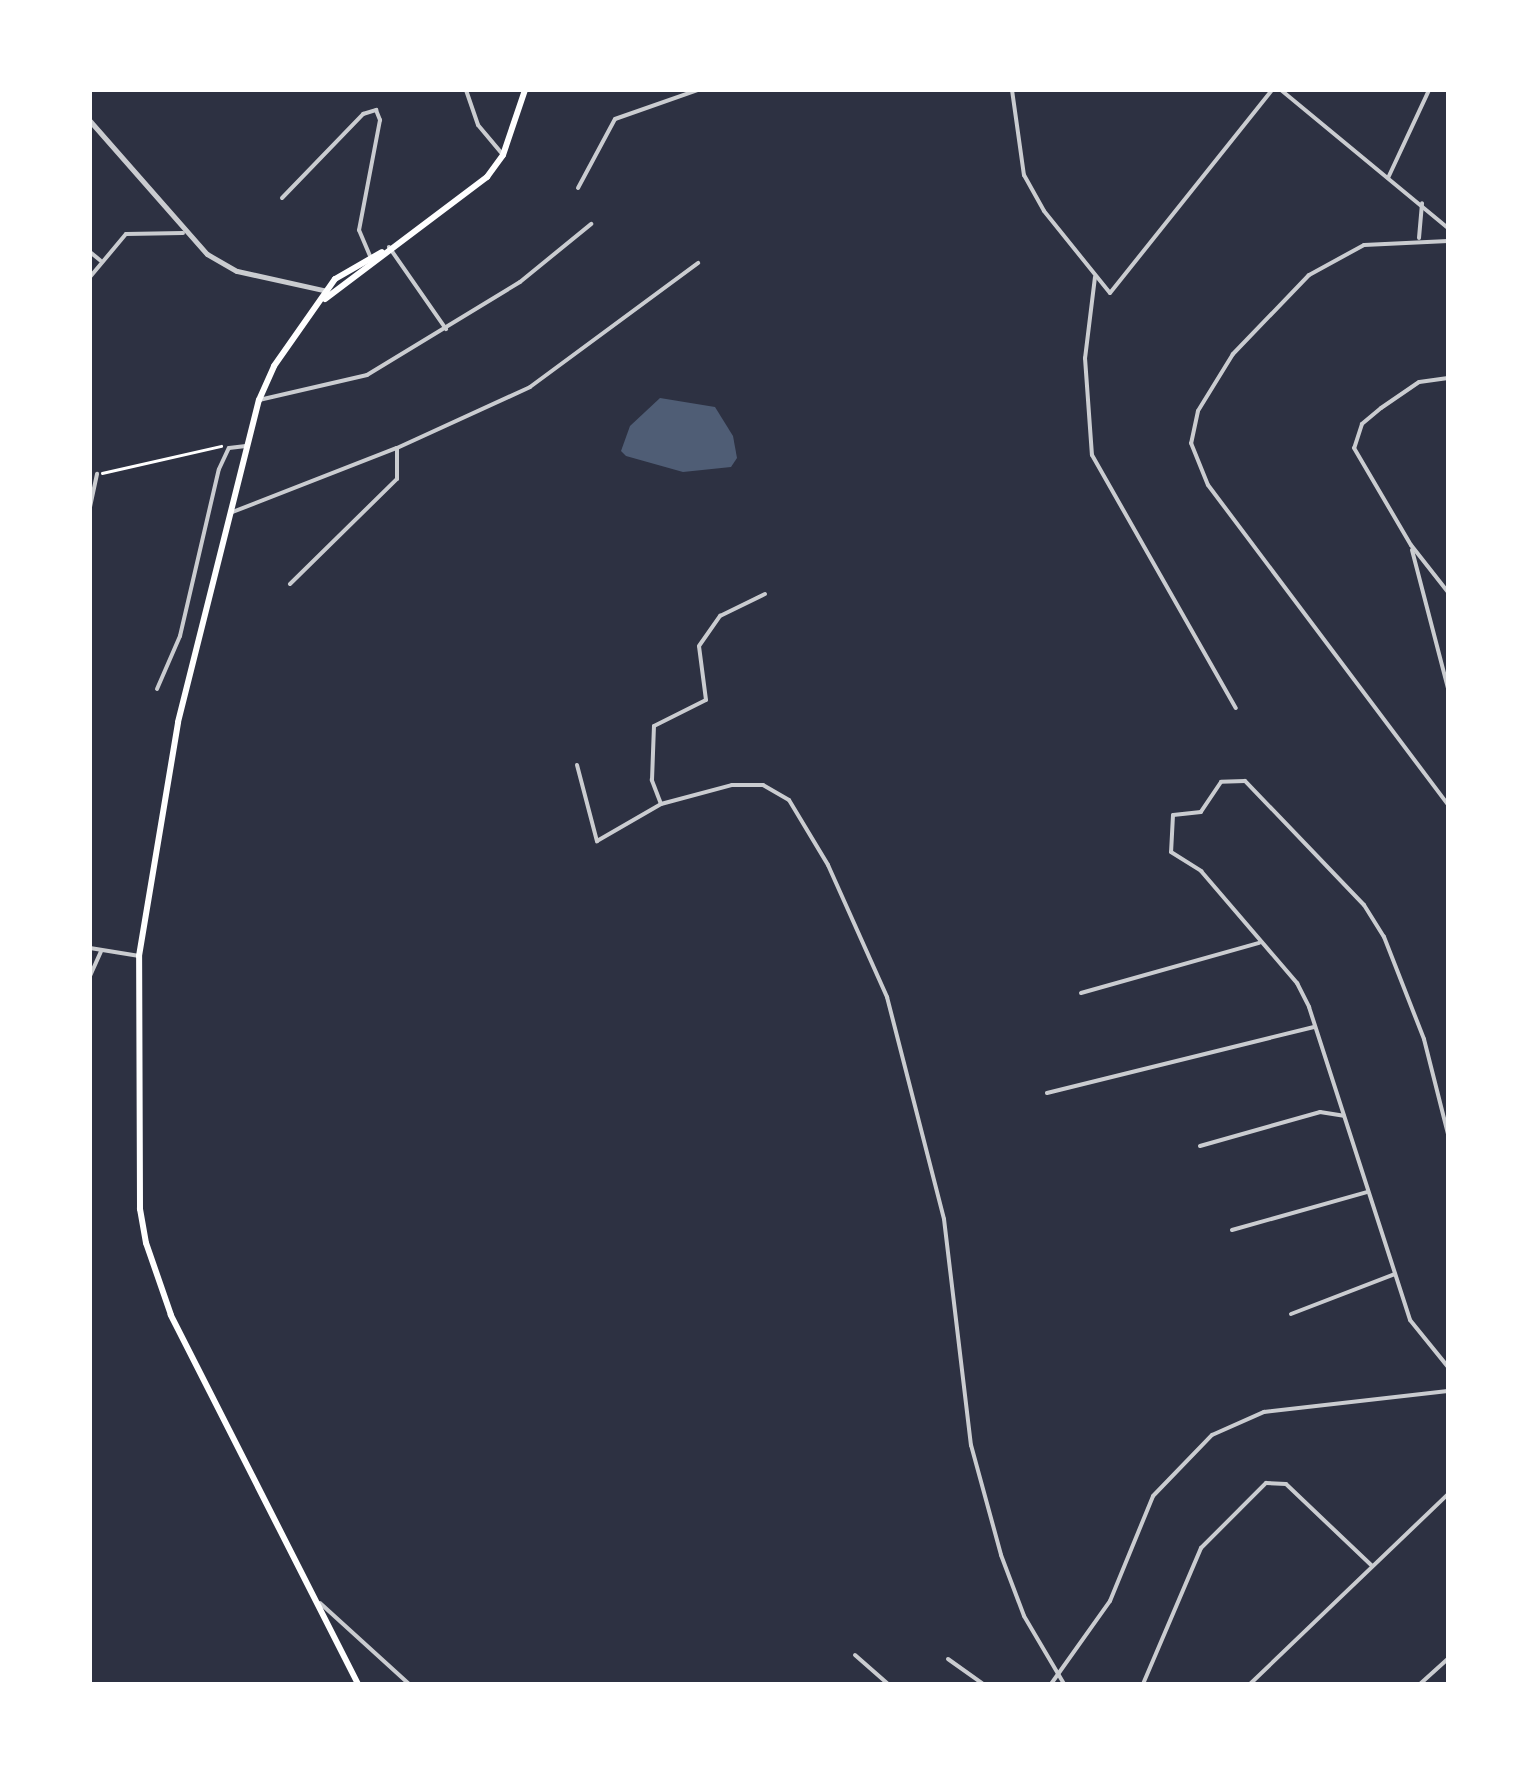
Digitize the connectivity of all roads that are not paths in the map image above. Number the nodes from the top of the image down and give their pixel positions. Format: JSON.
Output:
{"nodes":[{"id":1,"x":466,"y":90,"type":"edge"},
{"id":2,"x":524,"y":90,"type":"edge"},
{"id":3,"x":664,"y":90,"type":"edge"},
{"id":4,"x":698,"y":90,"type":"edge"},
{"id":5,"x":1012,"y":90,"type":"edge"},
{"id":6,"x":1272,"y":90,"type":"edge"},
{"id":7,"x":1280,"y":90,"type":"edge"},
{"id":8,"x":1429,"y":90,"type":"edge"},
{"id":9,"x":666,"y":98,"type":"junction"},
{"id":10,"x":90,"y":121,"type":"edge"},
{"id":11,"x":503,"y":155,"type":"junction"},
{"id":12,"x":1388,"y":178,"type":"junction"},
{"id":13,"x":578,"y":188,"type":"dead end"},
{"id":14,"x":282,"y":198,"type":"dead end"},
{"id":15,"x":1422,"y":203,"type":"junction"},
{"id":16,"x":591,"y":224,"type":"dead end"},
{"id":17,"x":1448,"y":228,"type":"edge"},
{"id":18,"x":183,"y":233,"type":"junction"},
{"id":19,"x":1419,"y":240,"type":"junction"},
{"id":20,"x":1448,"y":241,"type":"edge"},
{"id":21,"x":386,"y":249,"type":"junction"},
{"id":22,"x":90,"y":252,"type":"edge"},
{"id":23,"x":370,"y":256,"type":"junction"},
{"id":24,"x":100,"y":260,"type":"junction"},
{"id":25,"x":698,"y":262,"type":"dead end"},
{"id":26,"x":90,"y":277,"type":"edge"},
{"id":27,"x":1095,"y":277,"type":"junction"},
{"id":28,"x":327,"y":292,"type":"junction"},
{"id":29,"x":320,"y":302,"type":"junction"},
{"id":30,"x":446,"y":329,"type":"junction"},
{"id":31,"x":1448,"y":378,"type":"edge"},
{"id":32,"x":259,"y":400,"type":"junction"},
{"id":33,"x":246,"y":446,"type":"junction"},
{"id":34,"x":398,"y":448,"type":"junction"},
{"id":35,"x":97,"y":474,"type":"road end"},
{"id":36,"x":90,"y":507,"type":"edge"},
{"id":37,"x":230,"y":513,"type":"junction"},
{"id":38,"x":1411,"y":545,"type":"junction"},
{"id":39,"x":290,"y":584,"type":"dead end"},
{"id":40,"x":1448,"y":592,"type":"edge"},
{"id":41,"x":765,"y":594,"type":"dead end"},
{"id":42,"x":1448,"y":688,"type":"edge"},
{"id":43,"x":156,"y":689,"type":"dead end"},
{"id":44,"x":1236,"y":708,"type":"dead end"},
{"id":45,"x":577,"y":766,"type":"dead end"},
{"id":46,"x":661,"y":804,"type":"junction"},
{"id":47,"x":1448,"y":805,"type":"edge"},
{"id":48,"x":1262,"y":942,"type":"junction"},
{"id":49,"x":90,"y":948,"type":"edge"},
{"id":50,"x":101,"y":951,"type":"junction"},
{"id":51,"x":139,"y":956,"type":"junction"},
{"id":52,"x":90,"y":976,"type":"edge"},
{"id":53,"x":1081,"y":993,"type":"dead end"},
{"id":54,"x":1315,"y":1027,"type":"junction"},
{"id":55,"x":1047,"y":1093,"type":"dead end"},
{"id":56,"x":1344,"y":1116,"type":"junction"},
{"id":57,"x":1448,"y":1134,"type":"edge"},
{"id":58,"x":1200,"y":1146,"type":"dead end"},
{"id":59,"x":1369,"y":1192,"type":"junction"},
{"id":60,"x":1232,"y":1230,"type":"dead end"},
{"id":61,"x":1396,"y":1274,"type":"junction"},
{"id":62,"x":1291,"y":1314,"type":"dead end"},
{"id":63,"x":1448,"y":1367,"type":"edge"},
{"id":64,"x":1448,"y":1391,"type":"edge"},
{"id":65,"x":1448,"y":1494,"type":"edge"},
{"id":66,"x":1372,"y":1566,"type":"junction"},
{"id":67,"x":318,"y":1601,"type":"junction"},
{"id":68,"x":855,"y":1654,"type":"dead end"},
{"id":69,"x":948,"y":1659,"type":"dead end"},
{"id":70,"x":1448,"y":1659,"type":"edge"},
{"id":71,"x":1060,"y":1675,"type":"junction"},
{"id":72,"x":358,"y":1684,"type":"edge"},
{"id":73,"x":410,"y":1684,"type":"edge"},
{"id":74,"x":888,"y":1684,"type":"edge"},
{"id":75,"x":982,"y":1684,"type":"edge"},
{"id":76,"x":1052,"y":1684,"type":"edge"},
{"id":77,"x":1064,"y":1684,"type":"edge"},
{"id":78,"x":1143,"y":1684,"type":"edge"},
{"id":79,"x":1250,"y":1684,"type":"edge"},
{"id":80,"x":1420,"y":1684,"type":"edge"}],
"edges":[{"from":1,"to":11,"type":"street"},
{"from":2,"to":11,"type":"main road"},
{"from":3,"to":9,"type":"street"},
{"from":4,"to":9,"type":"street"},
{"from":5,"to":27,"type":"street"},
{"from":6,"to":27,"type":"street"},
{"from":7,"to":12,"type":"street"},
{"from":8,"to":12,"type":"street"},
{"from":9,"to":13,"type":"street"},
{"from":10,"to":18,"type":"street"},
{"from":11,"to":21,"type":"main road"},
{"from":12,"to":15,"type":"street"},
{"from":14,"to":23,"type":"street"},
{"from":15,"to":17,"type":"street"},
{"from":15,"to":19,"type":"street"},
{"from":16,"to":30,"type":"street"},
{"from":18,"to":24,"type":"street"},
{"from":18,"to":28,"type":"street"},
{"from":19,"to":20,"type":"street"},
{"from":19,"to":47,"type":"street"},
{"from":21,"to":23,"type":"main road"},
{"from":21,"to":29,"type":"main road"},
{"from":21,"to":30,"type":"street"},
{"from":22,"to":24,"type":"street"},
{"from":23,"to":28,"type":"main road"},
{"from":24,"to":26,"type":"street"},
{"from":25,"to":34,"type":"street"},
{"from":27,"to":44,"type":"street"},
{"from":28,"to":29,"type":"main road"},
{"from":29,"to":32,"type":"main road"},
{"from":30,"to":32,"type":"street"},
{"from":31,"to":38,"type":"street"},
{"from":32,"to":33,"type":"main road"},
{"from":33,"to":37,"type":"main road"},
{"from":33,"to":43,"type":"street"},
{"from":34,"to":37,"type":"street"},
{"from":34,"to":39,"type":"street"},
{"from":35,"to":36,"type":"street"},
{"from":37,"to":51,"type":"main road"},
{"from":38,"to":40,"type":"street"},
{"from":38,"to":42,"type":"street"},
{"from":41,"to":46,"type":"street"},
{"from":45,"to":46,"type":"street"},
{"from":46,"to":71,"type":"street"},
{"from":48,"to":53,"type":"street"},
{"from":48,"to":54,"type":"street"},
{"from":48,"to":57,"type":"street"},
{"from":49,"to":50,"type":"street"},
{"from":50,"to":51,"type":"street"},
{"from":50,"to":52,"type":"street"},
{"from":51,"to":67,"type":"main road"},
{"from":54,"to":55,"type":"street"},
{"from":54,"to":56,"type":"street"},
{"from":56,"to":58,"type":"street"},
{"from":56,"to":59,"type":"street"},
{"from":59,"to":60,"type":"street"},
{"from":59,"to":61,"type":"street"},
{"from":61,"to":62,"type":"street"},
{"from":61,"to":63,"type":"street"},
{"from":64,"to":71,"type":"street"},
{"from":65,"to":66,"type":"street"},
{"from":66,"to":78,"type":"street"},
{"from":66,"to":79,"type":"street"},
{"from":67,"to":72,"type":"main road"},
{"from":67,"to":73,"type":"street"},
{"from":68,"to":74,"type":"street"},
{"from":69,"to":75,"type":"street"},
{"from":70,"to":80,"type":"street"},
{"from":71,"to":76,"type":"street"},
{"from":71,"to":77,"type":"street"}]}
